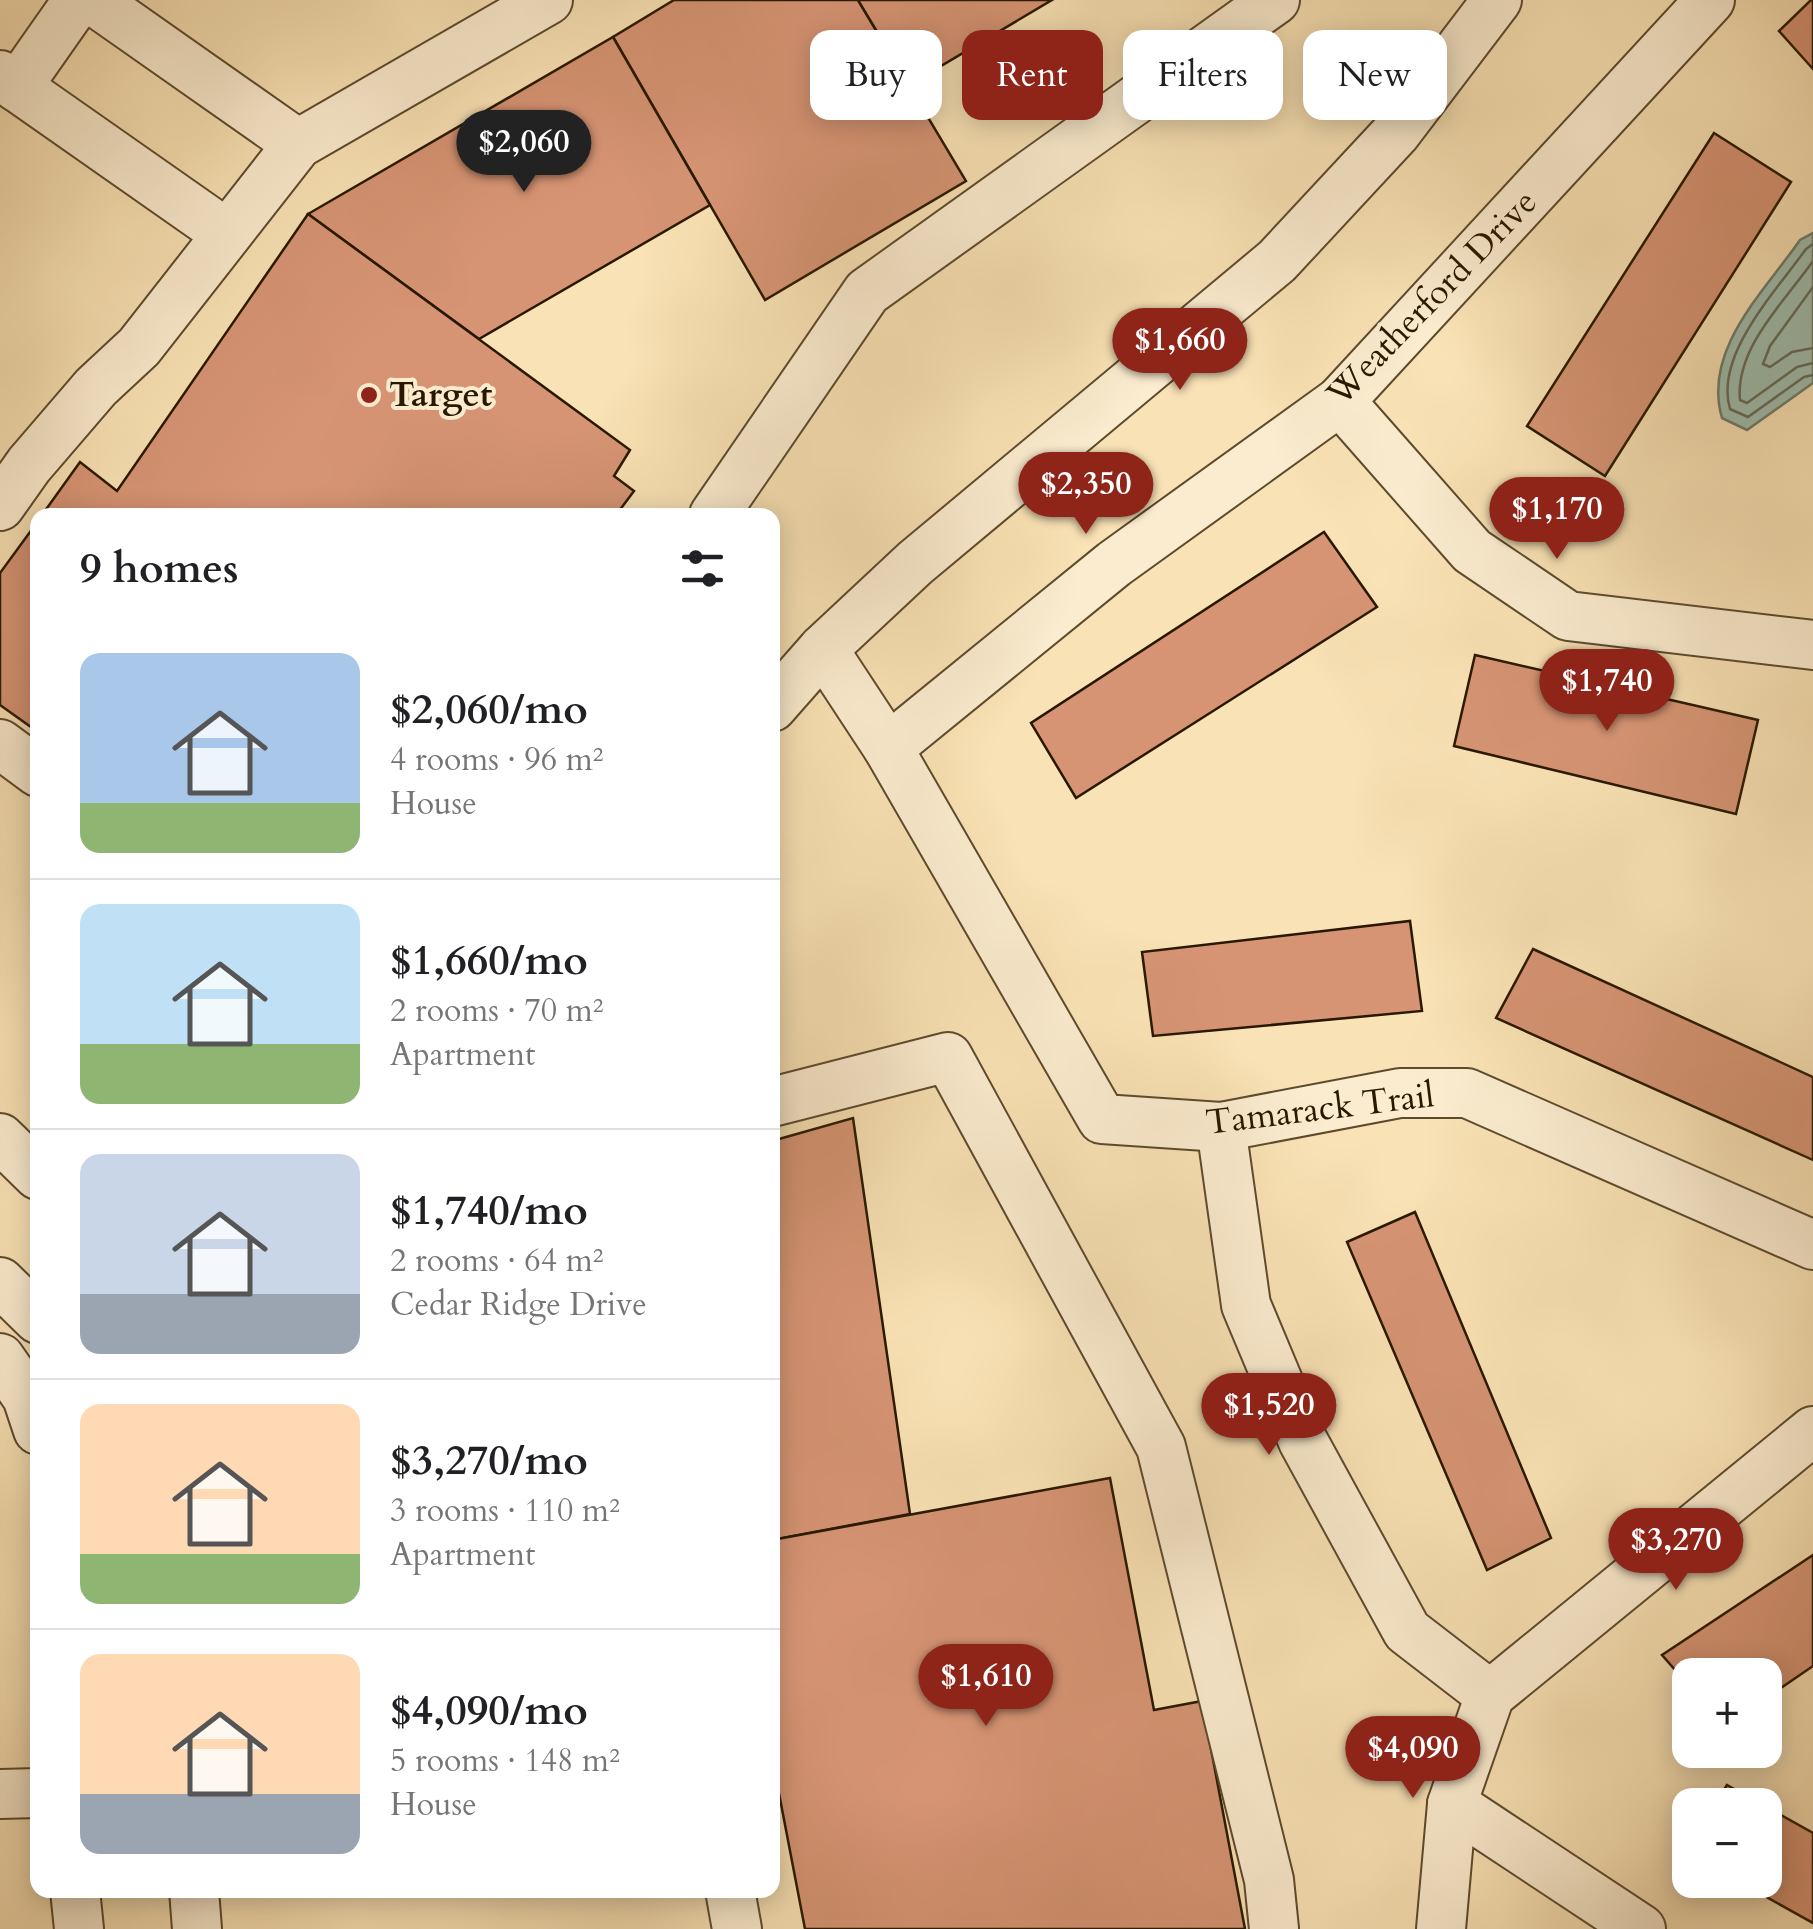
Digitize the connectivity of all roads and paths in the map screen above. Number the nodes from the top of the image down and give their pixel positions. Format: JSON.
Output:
{"nodes":[{"id":1,"x":78,"y":0,"type":"edge"},
{"id":2,"x":93,"y":0,"type":"edge"},
{"id":3,"x":548,"y":0,"type":"edge"},
{"id":4,"x":1274,"y":0,"type":"edge"},
{"id":5,"x":1497,"y":0,"type":"edge"},
{"id":6,"x":1710,"y":0,"type":"edge"},
{"id":7,"x":8,"y":81,"type":"edge"},
{"id":8,"x":298,"y":144,"type":"junction"},
{"id":9,"x":227,"y":234,"type":"junction"},
{"id":10,"x":1340,"y":400,"type":"junction"},
{"id":11,"x":0,"y":506,"type":"edge"},
{"id":12,"x":719,"y":508,"type":"edge"},
{"id":13,"x":1813,"y":645,"type":"edge"},
{"id":14,"x":822,"y":649,"type":"junction"},
{"id":15,"x":780,"y":698,"type":"edge"},
{"id":16,"x":0,"y":744,"type":"edge"},
{"id":17,"x":888,"y":748,"type":"junction"},
{"id":18,"x":30,"y":766,"type":"edge"},
{"id":19,"x":780,"y":1100,"type":"edge"},
{"id":20,"x":1220,"y":1127,"type":"junction"},
{"id":21,"x":0,"y":1138,"type":"edge"},
{"id":22,"x":30,"y":1167,"type":"edge"},
{"id":23,"x":1813,"y":1245,"type":"edge"},
{"id":24,"x":0,"y":1282,"type":"edge"},
{"id":25,"x":30,"y":1311,"type":"edge"},
{"id":26,"x":0,"y":1358,"type":"edge"},
{"id":27,"x":30,"y":1405,"type":"edge"},
{"id":28,"x":1813,"y":1431,"type":"edge"},
{"id":29,"x":1490,"y":1695,"type":"junction"},
{"id":30,"x":30,"y":1793,"type":"edge"},
{"id":31,"x":0,"y":1794,"type":"edge"},
{"id":32,"x":1452,"y":1804,"type":"junction"},
{"id":33,"x":76,"y":1898,"type":"edge"},
{"id":34,"x":195,"y":1898,"type":"edge"},
{"id":35,"x":731,"y":1898,"type":"edge"},
{"id":36,"x":79,"y":1929,"type":"edge"},
{"id":37,"x":197,"y":1929,"type":"edge"},
{"id":38,"x":736,"y":1929,"type":"edge"},
{"id":39,"x":1274,"y":1929,"type":"edge"},
{"id":40,"x":1441,"y":1929,"type":"edge"},
{"id":41,"x":1641,"y":1929,"type":"edge"}],
"edges":[{"from":1,"to":7,"type":"street"},
{"from":2,"to":8,"type":"street"},
{"from":3,"to":8,"type":"street"},
{"from":4,"to":12,"type":"street"},
{"from":5,"to":14,"type":"street"},
{"from":6,"to":10,"type":"street","name":"Weatherford Drive"},
{"from":7,"to":9,"type":"street"},
{"from":8,"to":9,"type":"street"},
{"from":9,"to":11,"type":"street"},
{"from":10,"to":13,"type":"street"},
{"from":10,"to":17,"type":"street","name":"Weatherford Drive"},
{"from":14,"to":15,"type":"street"},
{"from":14,"to":17,"type":"street","name":"Tamarack Trail"},
{"from":16,"to":18,"type":"street"},
{"from":17,"to":20,"type":"street","name":"Tamarack Trail"},
{"from":19,"to":39,"type":"street"},
{"from":20,"to":23,"type":"street","name":"Tamarack Trail"},
{"from":20,"to":29,"type":"street"},
{"from":21,"to":22,"type":"street"},
{"from":24,"to":25,"type":"street"},
{"from":26,"to":27,"type":"street"},
{"from":28,"to":29,"type":"street"},
{"from":29,"to":32,"type":"street"},
{"from":30,"to":31,"type":"street"},
{"from":32,"to":40,"type":"street"},
{"from":32,"to":41,"type":"street"},
{"from":33,"to":36,"type":"street"},
{"from":34,"to":37,"type":"street"},
{"from":35,"to":38,"type":"street"}]}
